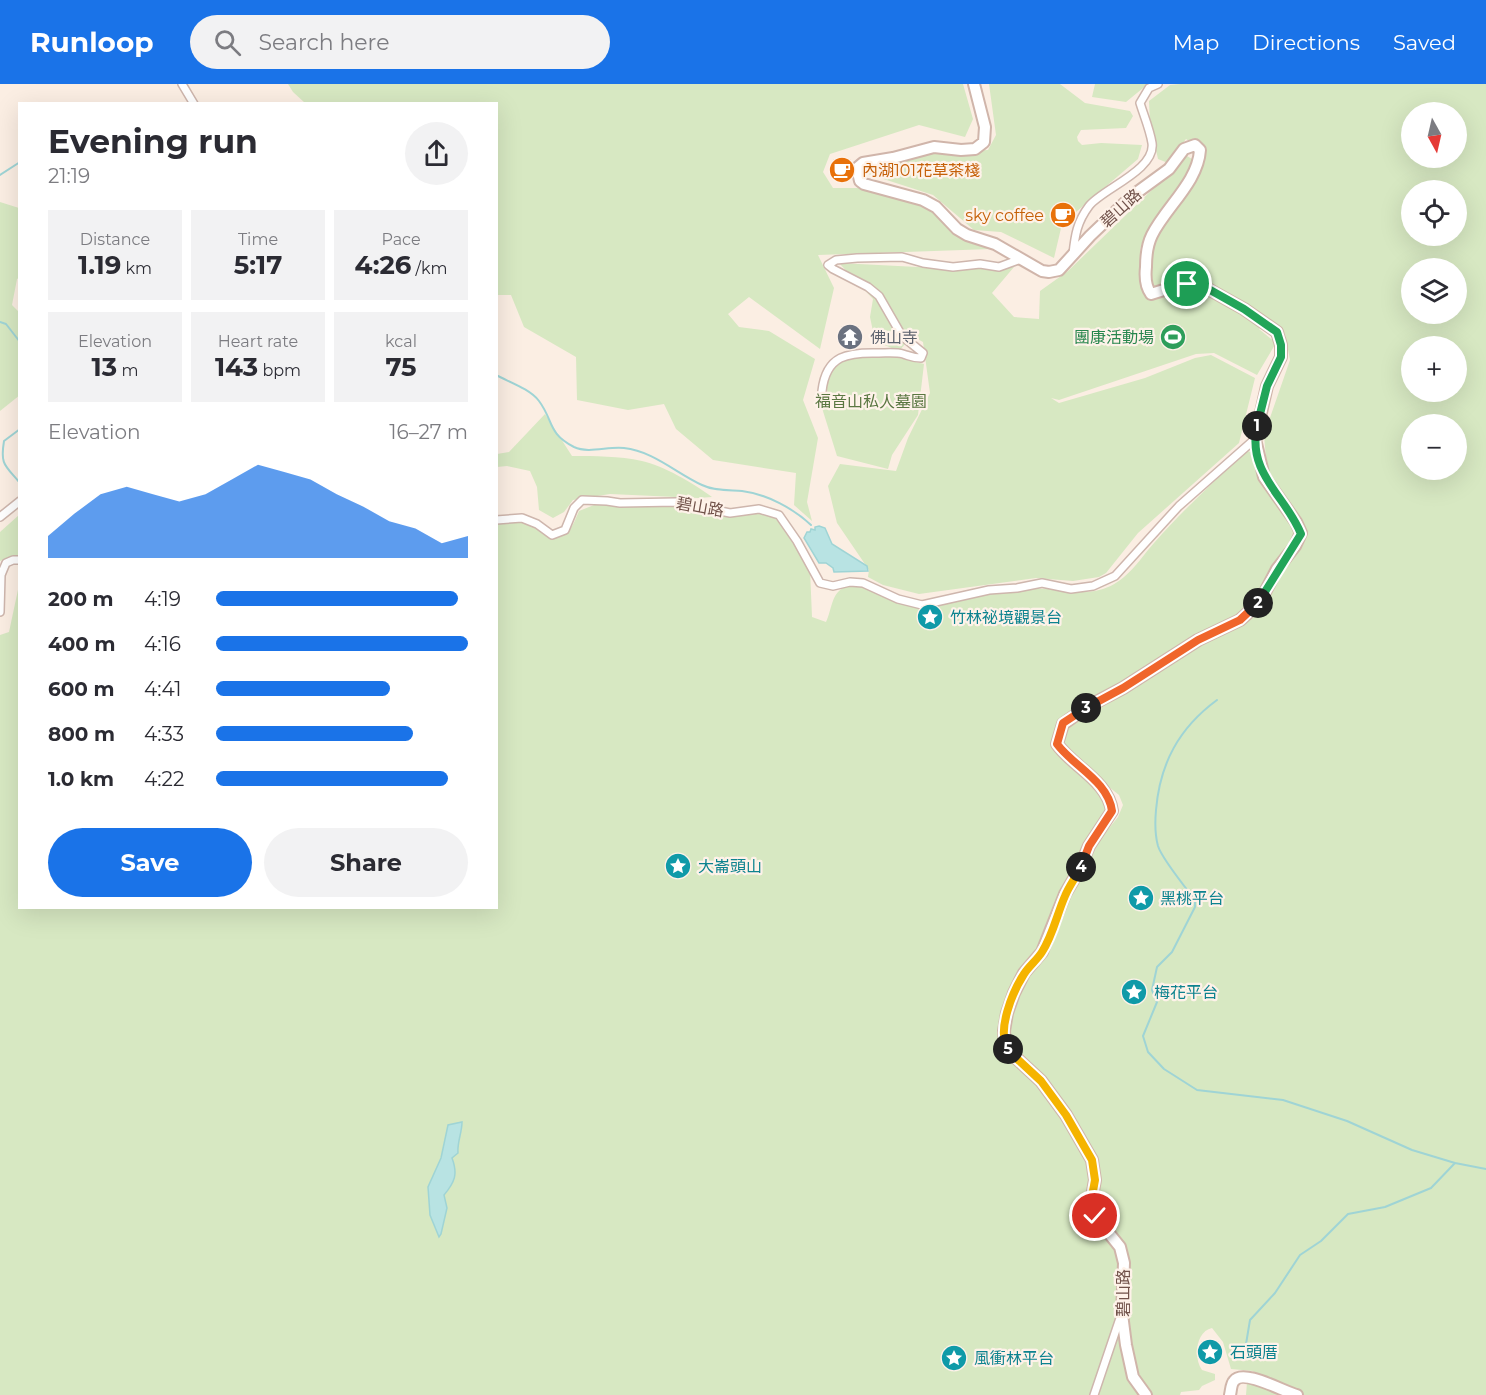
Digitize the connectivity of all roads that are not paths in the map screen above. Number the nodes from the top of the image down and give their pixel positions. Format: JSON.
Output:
{"nodes":[{"id":1,"x":182,"y":84,"type":"edge"},
{"id":2,"x":974,"y":84,"type":"edge"},
{"id":3,"x":1158,"y":84,"type":"edge"},
{"id":4,"x":193,"y":102,"type":"edge"},
{"id":5,"x":1073,"y":255,"type":"junction"},
{"id":6,"x":1021,"y":259,"type":"junction"},
{"id":7,"x":822,"y":391,"type":"dead end"},
{"id":8,"x":1255,"y":439,"type":"junction"},
{"id":9,"x":18,"y":502,"type":"edge"},
{"id":10,"x":0,"y":516,"type":"edge"},
{"id":11,"x":498,"y":520,"type":"edge"},
{"id":12,"x":18,"y":560,"type":"edge"},
{"id":13,"x":0,"y":612,"type":"edge"},
{"id":14,"x":1122,"y":1314,"type":"junction"},
{"id":15,"x":1094,"y":1395,"type":"edge"},
{"id":16,"x":1146,"y":1395,"type":"edge"},
{"id":17,"x":1230,"y":1395,"type":"edge"},
{"id":18,"x":1297,"y":1395,"type":"edge"}],
"edges":[{"from":1,"to":4,"type":"street"},
{"from":2,"to":6,"type":"street","name":"碧山路"},
{"from":3,"to":5,"type":"street"},
{"from":5,"to":6,"type":"street","name":"碧山路"},
{"from":5,"to":8,"type":"street","name":"碧山路"},
{"from":6,"to":7,"type":"street"},
{"from":8,"to":11,"type":"street","name":"碧山路"},
{"from":8,"to":14,"type":"street","name":"碧山路"},
{"from":9,"to":10,"type":"street"},
{"from":12,"to":13,"type":"street"},
{"from":14,"to":15,"type":"street"},
{"from":14,"to":16,"type":"street","name":"碧山路"},
{"from":17,"to":18,"type":"street"}]}
